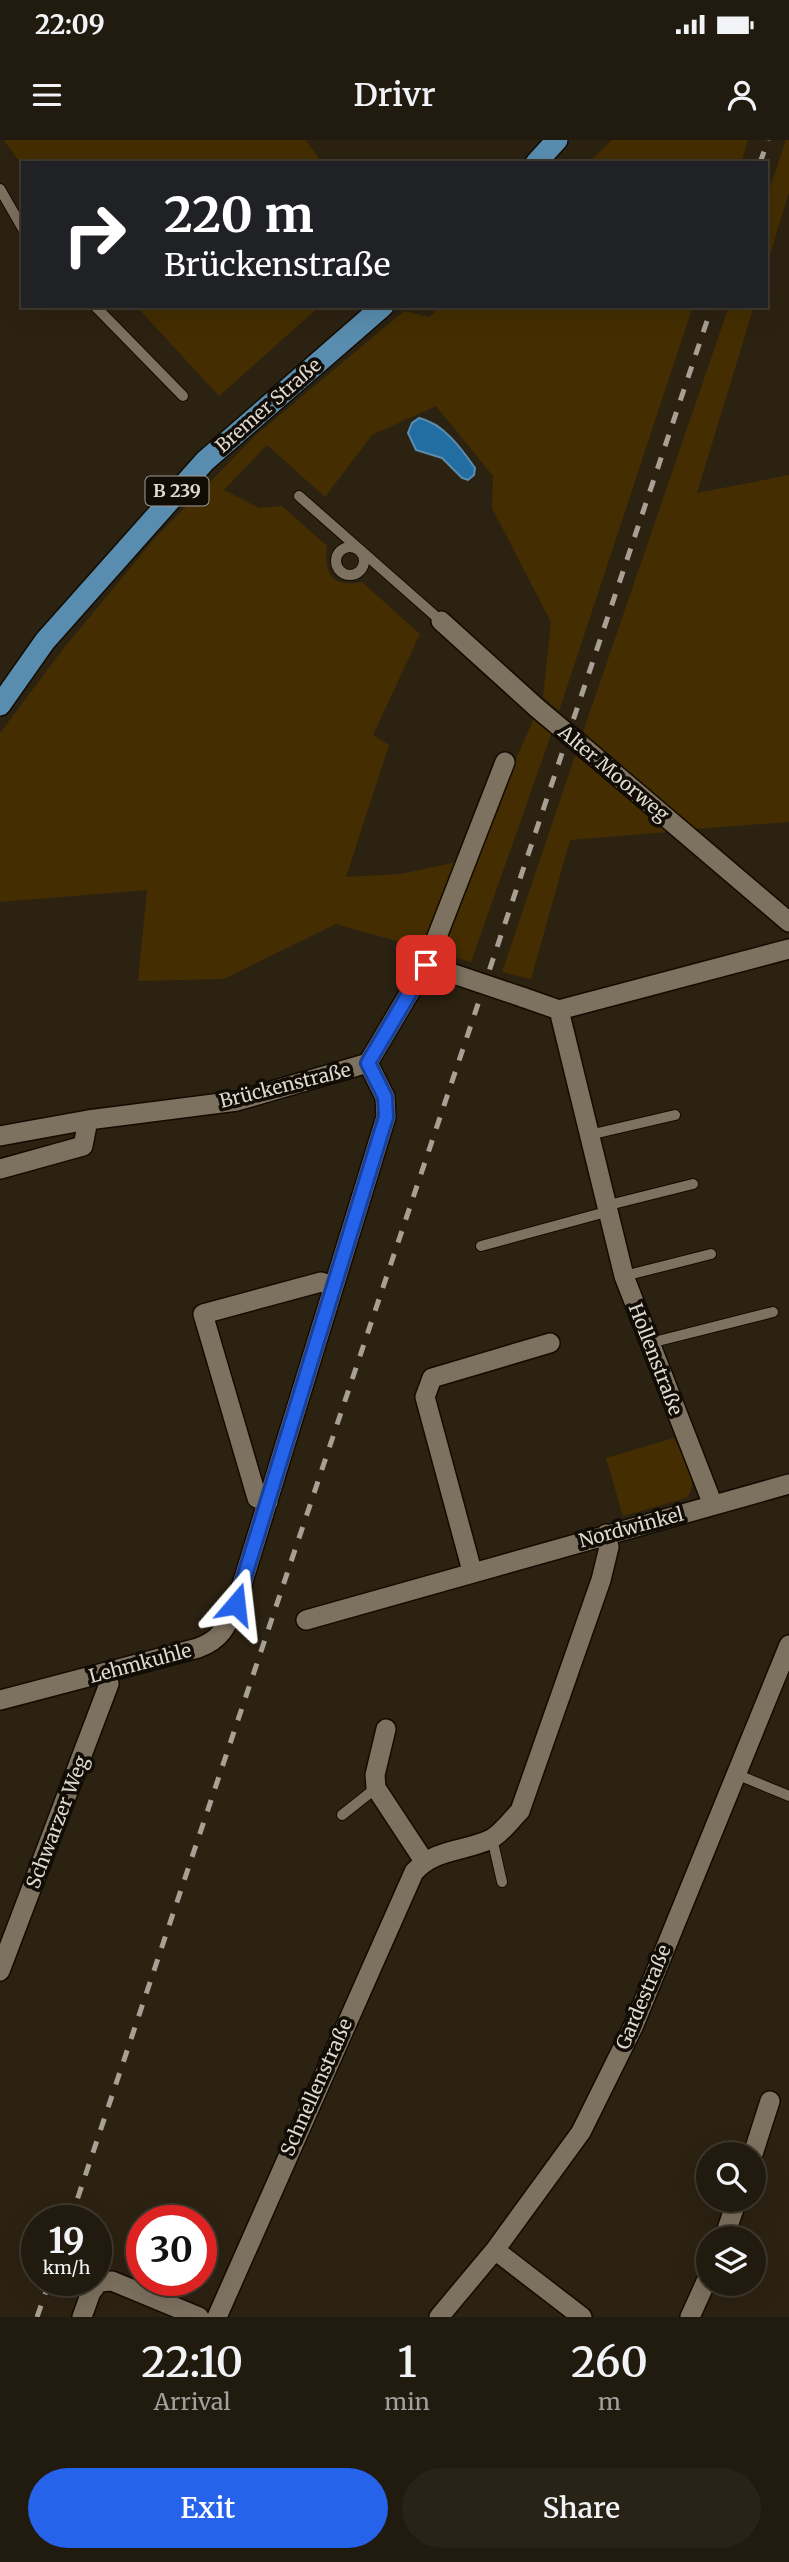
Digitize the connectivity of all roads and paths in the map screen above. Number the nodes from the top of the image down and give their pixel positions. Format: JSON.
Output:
{"nodes":[{"id":1,"x":557,"y":140,"type":"edge"},
{"id":2,"x":538,"y":161,"type":"edge"},
{"id":3,"x":0,"y":189,"type":"edge"},
{"id":4,"x":21,"y":226,"type":"edge"},
{"id":5,"x":97,"y":308,"type":"edge"},
{"id":6,"x":381,"y":308,"type":"edge"},
{"id":7,"x":183,"y":396,"type":"dead end"},
{"id":8,"x":299,"y":496,"type":"dead end"},
{"id":9,"x":441,"y":621,"type":"joint"},
{"id":10,"x":0,"y":705,"type":"edge"},
{"id":11,"x":505,"y":762,"type":"dead end"},
{"id":12,"x":789,"y":922,"type":"edge"},
{"id":13,"x":789,"y":949,"type":"edge"},
{"id":14,"x":434,"y":967,"type":"junction"},
{"id":15,"x":559,"y":1010,"type":"junction"},
{"id":16,"x":368,"y":1063,"type":"junction"},
{"id":17,"x":675,"y":1115,"type":"dead end"},
{"id":18,"x":88,"y":1120,"type":"junction"},
{"id":19,"x":588,"y":1135,"type":"junction"},
{"id":20,"x":0,"y":1136,"type":"edge"},
{"id":21,"x":0,"y":1169,"type":"edge"},
{"id":22,"x":693,"y":1184,"type":"dead end"},
{"id":23,"x":605,"y":1209,"type":"junction"},
{"id":24,"x":481,"y":1246,"type":"dead end"},
{"id":25,"x":711,"y":1254,"type":"dead end"},
{"id":26,"x":624,"y":1276,"type":"junction"},
{"id":27,"x":333,"y":1286,"type":"junction"},
{"id":28,"x":773,"y":1312,"type":"dead end"},
{"id":29,"x":550,"y":1343,"type":"dead end"},
{"id":30,"x":650,"y":1343,"type":"junction"},
{"id":31,"x":789,"y":1484,"type":"edge"},
{"id":32,"x":268,"y":1502,"type":"junction"},
{"id":33,"x":713,"y":1505,"type":"junction"},
{"id":34,"x":606,"y":1534,"type":"junction"},
{"id":35,"x":472,"y":1571,"type":"junction"},
{"id":36,"x":306,"y":1619,"type":"dead end"},
{"id":37,"x":789,"y":1645,"type":"edge"},
{"id":38,"x":106,"y":1672,"type":"junction"},
{"id":39,"x":0,"y":1700,"type":"edge"},
{"id":40,"x":386,"y":1729,"type":"dead end"},
{"id":41,"x":736,"y":1774,"type":"junction"},
{"id":42,"x":376,"y":1788,"type":"junction"},
{"id":43,"x":789,"y":1796,"type":"edge"},
{"id":44,"x":342,"y":1815,"type":"dead end"},
{"id":45,"x":492,"y":1838,"type":"junction"},
{"id":46,"x":424,"y":1861,"type":"junction"},
{"id":47,"x":502,"y":1882,"type":"dead end"},
{"id":48,"x":0,"y":1971,"type":"edge"},
{"id":49,"x":770,"y":2101,"type":"dead end"},
{"id":50,"x":756,"y":2142,"type":"edge"},
{"id":51,"x":495,"y":2250,"type":"junction"},
{"id":52,"x":700,"y":2296,"type":"edge"},
{"id":53,"x":82,"y":2317,"type":"edge"},
{"id":54,"x":200,"y":2317,"type":"edge"},
{"id":55,"x":217,"y":2317,"type":"edge"},
{"id":56,"x":439,"y":2317,"type":"edge"},
{"id":57,"x":582,"y":2317,"type":"edge"},
{"id":58,"x":690,"y":2317,"type":"edge"}],
"edges":[{"from":1,"to":2,"type":"main road"},
{"from":3,"to":4,"type":"lane"},
{"from":5,"to":7,"type":"lane"},
{"from":6,"to":10,"type":"main road","name":"Bremer Straße","number":"B 239"},
{"from":8,"to":9,"type":"lane"},
{"from":9,"to":12,"type":"street","name":"Alter Moorweg","bridge":true},
{"from":11,"to":14,"type":"street","name":"Brückenstraße"},
{"from":13,"to":15,"type":"street"},
{"from":14,"to":15,"type":"street","bridge":true},
{"from":14,"to":16,"type":"street","name":"Brückenstraße"},
{"from":15,"to":19,"type":"street","name":"Hollenstraße"},
{"from":16,"to":18,"type":"street","name":"Brückenstraße"},
{"from":16,"to":27,"type":"street","name":"Lehmkuhle"},
{"from":17,"to":19,"type":"lane"},
{"from":18,"to":20,"type":"street","name":"Brückenstraße"},
{"from":18,"to":21,"type":"street"},
{"from":19,"to":23,"type":"street","name":"Hollenstraße"},
{"from":22,"to":23,"type":"lane"},
{"from":23,"to":24,"type":"lane"},
{"from":23,"to":26,"type":"street","name":"Hollenstraße"},
{"from":25,"to":26,"type":"lane"},
{"from":26,"to":30,"type":"street","name":"Hollenstraße"},
{"from":27,"to":32,"type":"street","name":"Lehmkuhle"},
{"from":27,"to":32,"type":"street"},
{"from":28,"to":30,"type":"lane"},
{"from":29,"to":35,"type":"street"},
{"from":30,"to":33,"type":"street","name":"Hollenstraße"},
{"from":31,"to":33,"type":"street","name":"Nordwinkel"},
{"from":32,"to":38,"type":"street","name":"Lehmkuhle"},
{"from":33,"to":34,"type":"street","name":"Nordwinkel"},
{"from":34,"to":35,"type":"street","name":"Nordwinkel"},
{"from":34,"to":45,"type":"street"},
{"from":35,"to":36,"type":"street","name":"Nordwinkel"},
{"from":37,"to":41,"type":"street","name":"Gardestraße"},
{"from":38,"to":39,"type":"street","name":"Lehmkuhle"},
{"from":38,"to":48,"type":"street","name":"Schwarzer Weg"},
{"from":40,"to":42,"type":"street"},
{"from":41,"to":43,"type":"lane"},
{"from":41,"to":51,"type":"street","name":"Gardestraße"},
{"from":42,"to":44,"type":"lane"},
{"from":42,"to":46,"type":"street"},
{"from":45,"to":46,"type":"street"},
{"from":45,"to":47,"type":"lane"},
{"from":46,"to":55,"type":"street","name":"Schnellenstraße"},
{"from":49,"to":50,"type":"street"},
{"from":51,"to":56,"type":"street","name":"Gardestraße"},
{"from":51,"to":57,"type":"street"},
{"from":52,"to":58,"type":"street"},
{"from":53,"to":54,"type":"street"}]}
